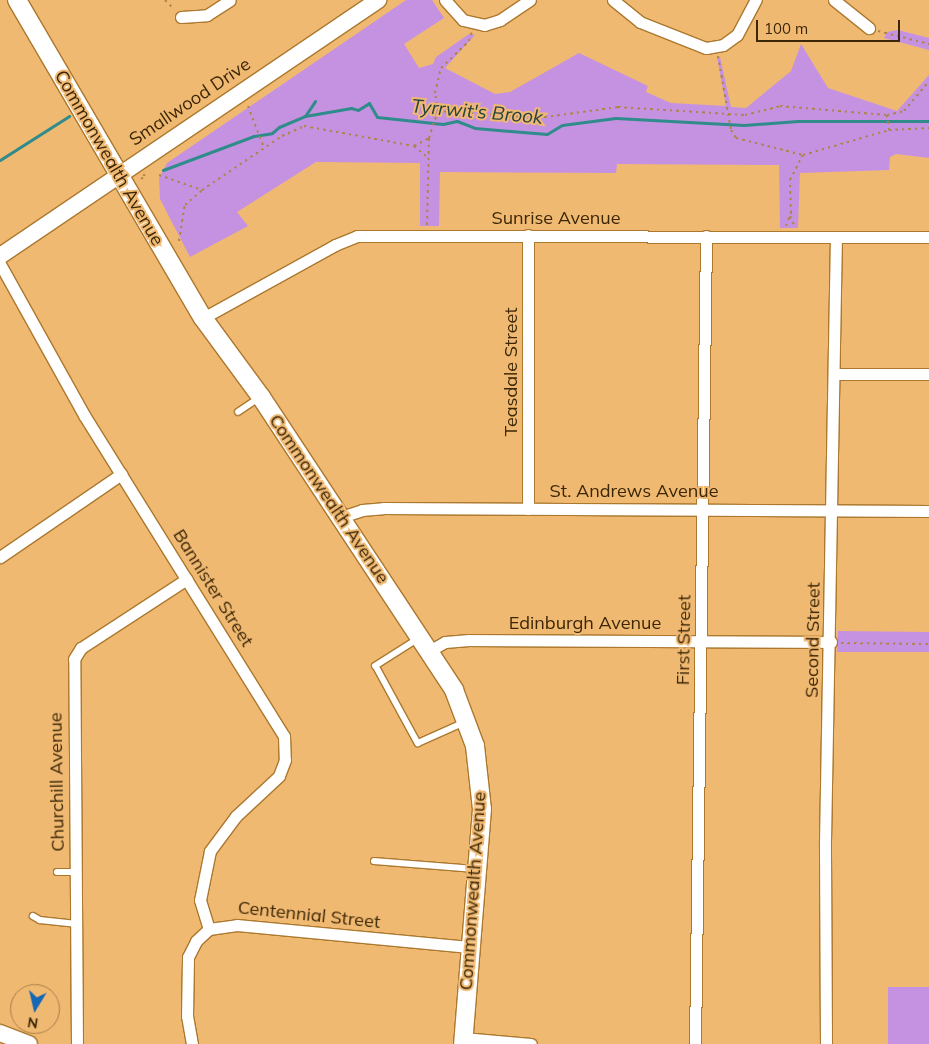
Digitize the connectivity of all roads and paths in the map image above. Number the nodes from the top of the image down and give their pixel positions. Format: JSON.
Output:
{"nodes":[{"id":1,"x":18,"y":0,"type":"edge"},
{"id":2,"x":165,"y":0,"type":"edge"},
{"id":3,"x":230,"y":0,"type":"edge"},
{"id":4,"x":378,"y":0,"type":"edge"},
{"id":5,"x":445,"y":0,"type":"edge"},
{"id":6,"x":530,"y":0,"type":"edge"},
{"id":7,"x":614,"y":0,"type":"edge"},
{"id":8,"x":756,"y":0,"type":"edge"},
{"id":9,"x":834,"y":0,"type":"edge"},
{"id":10,"x":181,"y":17,"type":"joint"},
{"id":11,"x":473,"y":24,"type":"junction"},
{"id":12,"x":869,"y":28,"type":"joint"},
{"id":13,"x":929,"y":44,"type":"edge"},
{"id":14,"x":718,"y":56,"type":"dead end"},
{"id":15,"x":929,"y":82,"type":"edge"},
{"id":16,"x":248,"y":106,"type":"dead end"},
{"id":17,"x":438,"y":111,"type":"junction"},
{"id":18,"x":729,"y":114,"type":"junction"},
{"id":19,"x":887,"y":115,"type":"junction"},
{"id":20,"x":929,"y":128,"type":"edge"},
{"id":21,"x":889,"y":129,"type":"junction"},
{"id":22,"x":429,"y":138,"type":"junction"},
{"id":23,"x":414,"y":146,"type":"junction"},
{"id":24,"x":264,"y":148,"type":"junction"},
{"id":25,"x":803,"y":155,"type":"junction"},
{"id":26,"x":427,"y":157,"type":"junction"},
{"id":27,"x":119,"y":174,"type":"junction"},
{"id":28,"x":142,"y":174,"type":"dead end"},
{"id":29,"x":159,"y":175,"type":"dead end"},
{"id":30,"x":144,"y":176,"type":"junction"},
{"id":31,"x":149,"y":176,"type":"dead end"},
{"id":32,"x":141,"y":179,"type":"dead end"},
{"id":33,"x":202,"y":190,"type":"junction"},
{"id":34,"x":427,"y":235,"type":"junction"},
{"id":35,"x":528,"y":235,"type":"junction"},
{"id":36,"x":706,"y":236,"type":"junction"},
{"id":37,"x":786,"y":236,"type":"junction"},
{"id":38,"x":836,"y":236,"type":"junction"},
{"id":39,"x":929,"y":237,"type":"edge"},
{"id":40,"x":179,"y":241,"type":"dead end"},
{"id":41,"x":0,"y":256,"type":"edge"},
{"id":42,"x":0,"y":264,"type":"edge"},
{"id":43,"x":203,"y":318,"type":"junction"},
{"id":44,"x":835,"y":374,"type":"junction"},
{"id":45,"x":929,"y":374,"type":"edge"},
{"id":46,"x":261,"y":397,"type":"junction"},
{"id":47,"x":238,"y":412,"type":"dead end"},
{"id":48,"x":121,"y":474,"type":"junction"},
{"id":49,"x":528,"y":509,"type":"junction"},
{"id":50,"x":702,"y":509,"type":"junction"},
{"id":51,"x":833,"y":510,"type":"junction"},
{"id":52,"x":929,"y":511,"type":"edge"},
{"id":53,"x":341,"y":518,"type":"junction"},
{"id":54,"x":0,"y":557,"type":"edge"},
{"id":55,"x":187,"y":579,"type":"junction"},
{"id":56,"x":702,"y":641,"type":"junction"},
{"id":57,"x":831,"y":642,"type":"junction"},
{"id":58,"x":426,"y":644,"type":"junction"},
{"id":59,"x":929,"y":644,"type":"edge"},
{"id":60,"x":467,"y":722,"type":"junction"},
{"id":61,"x":374,"y":861,"type":"dead end"},
{"id":62,"x":477,"y":869,"type":"junction"},
{"id":63,"x":57,"y":872,"type":"dead end"},
{"id":64,"x":76,"y":872,"type":"junction"},
{"id":65,"x":34,"y":916,"type":"dead end"},
{"id":66,"x":77,"y":924,"type":"junction"},
{"id":67,"x":210,"y":929,"type":"junction"},
{"id":68,"x":469,"y":947,"type":"junction"},
{"id":69,"x":0,"y":1033,"type":"edge"},
{"id":70,"x":463,"y":1041,"type":"edge"},
{"id":71,"x":29,"y":1044,"type":"edge"},
{"id":72,"x":77,"y":1044,"type":"edge"},
{"id":73,"x":192,"y":1044,"type":"edge"},
{"id":74,"x":531,"y":1044,"type":"edge"},
{"id":75,"x":695,"y":1044,"type":"edge"},
{"id":76,"x":826,"y":1044,"type":"edge"}],
"edges":[{"from":1,"to":27,"type":"main road","name":"Commonwealth Avenue"},
{"from":2,"to":10,"type":"path"},
{"from":3,"to":10,"type":"street"},
{"from":4,"to":27,"type":"street","name":"Smallwood Drive"},
{"from":5,"to":11,"type":"street"},
{"from":6,"to":11,"type":"street"},
{"from":7,"to":8,"type":"street"},
{"from":9,"to":12,"type":"street"},
{"from":11,"to":17,"type":"path"},
{"from":12,"to":13,"type":"path"},
{"from":14,"to":18,"type":"path"},
{"from":15,"to":19,"type":"path"},
{"from":16,"to":24,"type":"path"},
{"from":17,"to":18,"type":"path"},
{"from":17,"to":22,"type":"path"},
{"from":18,"to":19,"type":"path"},
{"from":18,"to":25,"type":"path"},
{"from":19,"to":21,"type":"path"},
{"from":20,"to":21,"type":"path"},
{"from":21,"to":25,"type":"path"},
{"from":22,"to":23,"type":"path"},
{"from":22,"to":26,"type":"path"},
{"from":23,"to":24,"type":"path"},
{"from":23,"to":26,"type":"path"},
{"from":24,"to":33,"type":"path"},
{"from":25,"to":37,"type":"path"},
{"from":26,"to":34,"type":"path"},
{"from":27,"to":41,"type":"street","name":"Smallwood Drive"},
{"from":27,"to":43,"type":"main road","name":"Commonwealth Avenue"},
{"from":28,"to":30,"type":"path"},
{"from":29,"to":33,"type":"path"},
{"from":30,"to":31,"type":"path"},
{"from":30,"to":32,"type":"path"},
{"from":33,"to":40,"type":"path"},
{"from":34,"to":35,"type":"street","name":"Sunrise Avenue"},
{"from":34,"to":43,"type":"street","name":"Sunrise Avenue"},
{"from":35,"to":36,"type":"street","name":"Sunrise Avenue"},
{"from":35,"to":49,"type":"street","name":"Teasdale Street"},
{"from":36,"to":37,"type":"street","name":"Sunrise Avenue"},
{"from":36,"to":50,"type":"street","name":"First Street"},
{"from":37,"to":38,"type":"street","name":"Sunrise Avenue"},
{"from":38,"to":39,"type":"street","name":"Sunrise Avenue"},
{"from":38,"to":44,"type":"street","name":"Second Street"},
{"from":42,"to":48,"type":"street","name":"Bannister Street"},
{"from":43,"to":46,"type":"main road","name":"Commonwealth Avenue"},
{"from":44,"to":45,"type":"street"},
{"from":44,"to":51,"type":"street","name":"Second Street"},
{"from":46,"to":47,"type":"lane"},
{"from":46,"to":53,"type":"main road","name":"Commonwealth Avenue"},
{"from":48,"to":54,"type":"street"},
{"from":48,"to":55,"type":"street","name":"Bannister Street"},
{"from":49,"to":50,"type":"street","name":"St. Andrews Avenue"},
{"from":49,"to":53,"type":"street","name":"St. Andrews Avenue"},
{"from":50,"to":51,"type":"street","name":"St. Andrews Avenue"},
{"from":50,"to":56,"type":"street","name":"First Street"},
{"from":51,"to":52,"type":"street","name":"St. Andrews Avenue"},
{"from":51,"to":57,"type":"street","name":"Second Street"},
{"from":53,"to":58,"type":"main road","name":"Commonwealth Avenue"},
{"from":55,"to":64,"type":"street","name":"Churchill Avenue"},
{"from":55,"to":67,"type":"street","name":"Bannister Street"},
{"from":56,"to":57,"type":"street","name":"Edinburgh Avenue"},
{"from":56,"to":58,"type":"street","name":"Edinburgh Avenue"},
{"from":56,"to":75,"type":"street","name":"First Street"},
{"from":57,"to":59,"type":"path"},
{"from":57,"to":76,"type":"street","name":"Second Street"},
{"from":58,"to":60,"type":"main road","name":"Commonwealth Avenue"},
{"from":58,"to":60,"type":"lane"},
{"from":60,"to":62,"type":"main road","name":"Commonwealth Avenue"},
{"from":61,"to":62,"type":"lane"},
{"from":62,"to":68,"type":"main road","name":"Commonwealth Avenue"},
{"from":63,"to":64,"type":"lane"},
{"from":64,"to":66,"type":"street","name":"Churchill Avenue"},
{"from":65,"to":66,"type":"lane"},
{"from":66,"to":72,"type":"street","name":"Churchill Avenue"},
{"from":67,"to":68,"type":"street","name":"Centennial Street"},
{"from":67,"to":73,"type":"street"},
{"from":68,"to":70,"type":"main road","name":"Commonwealth Avenue"},
{"from":69,"to":71,"type":"street"},
{"from":70,"to":74,"type":"street"}]}
